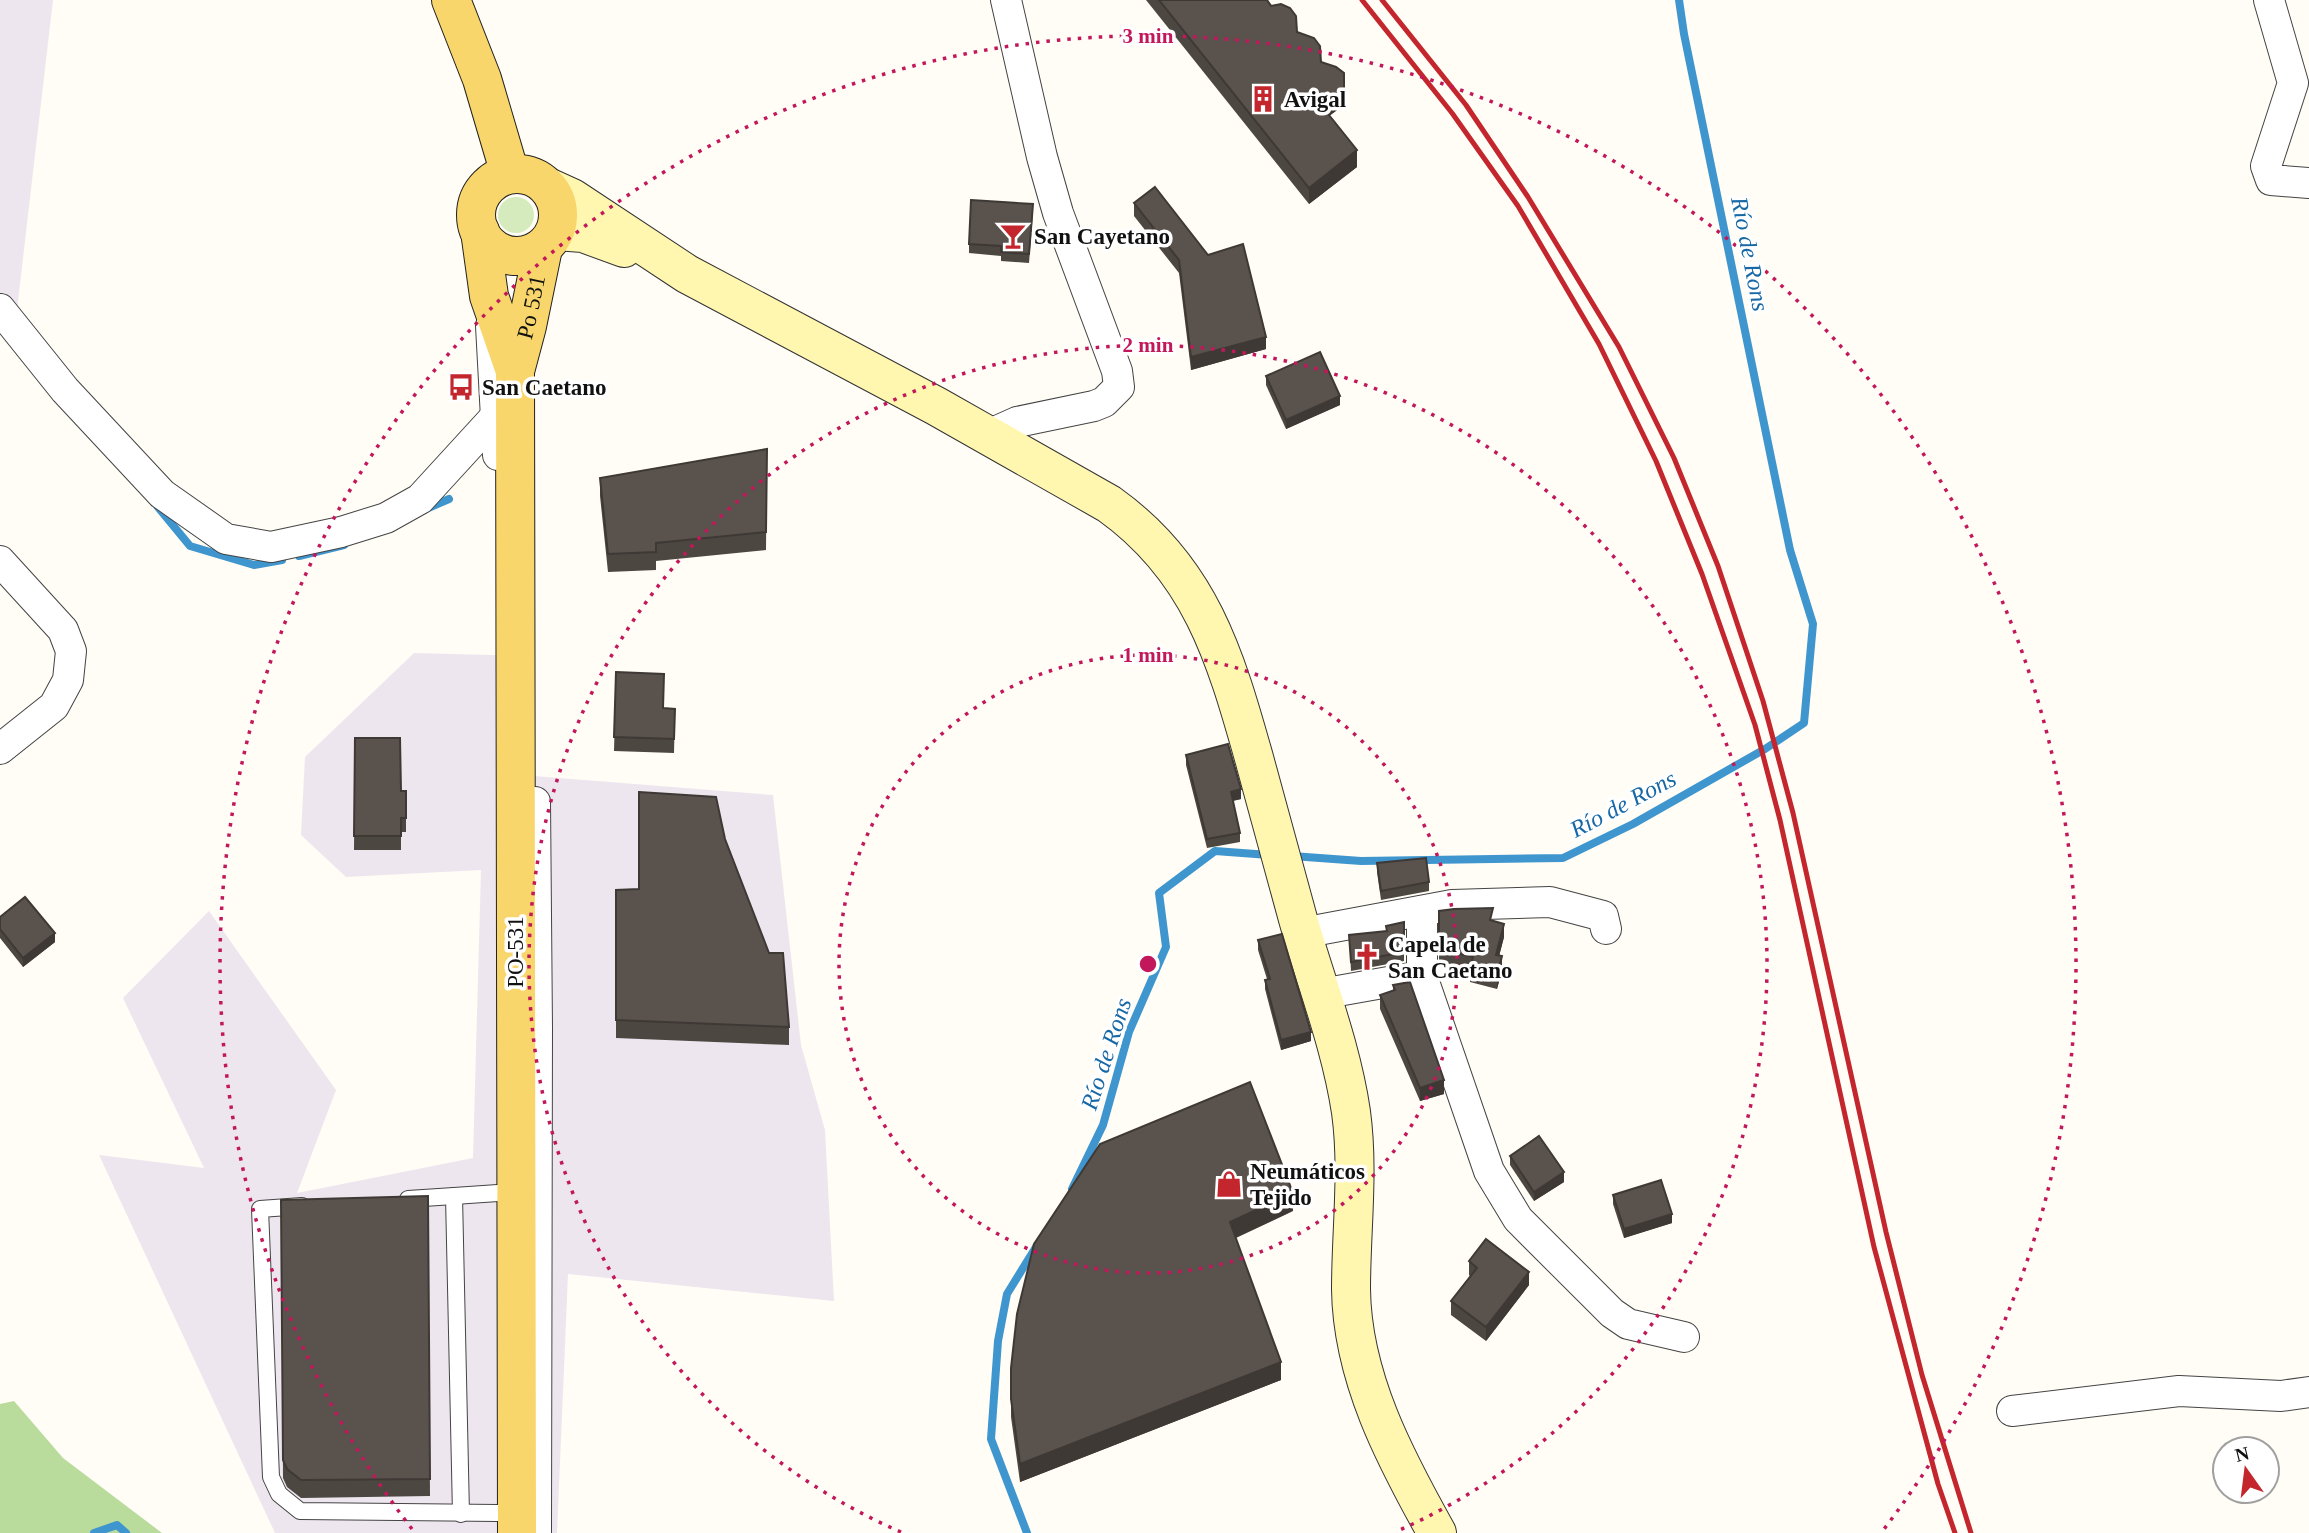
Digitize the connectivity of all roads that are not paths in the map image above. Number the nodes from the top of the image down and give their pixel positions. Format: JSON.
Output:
{"nodes":[{"id":1,"x":451,"y":0,"type":"edge"},
{"id":2,"x":1006,"y":0,"type":"edge"},
{"id":3,"x":2269,"y":0,"type":"edge"},
{"id":4,"x":510,"y":174,"type":"junction"},
{"id":5,"x":2309,"y":183,"type":"edge"},
{"id":6,"x":550,"y":188,"type":"junction"},
{"id":7,"x":480,"y":231,"type":"junction"},
{"id":8,"x":549,"y":239,"type":"junction"},
{"id":9,"x":674,"y":267,"type":"junction"},
{"id":10,"x":534,"y":288,"type":"junction"},
{"id":11,"x":489,"y":296,"type":"junction"},
{"id":12,"x":0,"y":309,"type":"edge"},
{"id":13,"x":515,"y":370,"type":"junction"},
{"id":14,"x":496,"y":416,"type":"junction"},
{"id":15,"x":988,"y":435,"type":"junction"},
{"id":16,"x":0,"y":561,"type":"edge"},
{"id":17,"x":0,"y":749,"type":"edge"},
{"id":18,"x":1422,"y":911,"type":"junction"},
{"id":19,"x":1606,"y":929,"type":"dead end"},
{"id":20,"x":1302,"y":933,"type":"junction"},
{"id":21,"x":1422,"y":976,"type":"junction"},
{"id":22,"x":1321,"y":994,"type":"junction"},
{"id":23,"x":498,"y":1193,"type":"junction"},
{"id":24,"x":454,"y":1196,"type":"junction"},
{"id":25,"x":399,"y":1200,"type":"edge"},
{"id":26,"x":316,"y":1206,"type":"edge"},
{"id":27,"x":1684,"y":1337,"type":"dead end"},
{"id":28,"x":2309,"y":1392,"type":"edge"},
{"id":29,"x":2012,"y":1411,"type":"dead end"},
{"id":30,"x":461,"y":1514,"type":"junction"},
{"id":31,"x":504,"y":1526,"type":"edge"},
{"id":32,"x":536,"y":1533,"type":"edge"},
{"id":33,"x":1437,"y":1533,"type":"edge"}],
"edges":[{"from":1,"to":4,"type":"main road"},
{"from":2,"to":15,"type":"street"},
{"from":3,"to":5,"type":"street"},
{"from":4,"to":6,"type":"main road"},
{"from":4,"to":7,"type":"main road"},
{"from":6,"to":8,"type":"main road"},
{"from":6,"to":9,"type":"main road"},
{"from":7,"to":8,"type":"main road"},
{"from":7,"to":11,"type":"main road","number":"PO-531"},
{"from":8,"to":9,"type":"main road"},
{"from":8,"to":10,"type":"main road","name":"Po 531"},
{"from":9,"to":15,"type":"main road"},
{"from":10,"to":13,"type":"main road","name":"Po 531"},
{"from":10,"to":32,"type":"street","number":"PO-531"},
{"from":11,"to":13,"type":"main road","name":"Po 531"},
{"from":11,"to":14,"type":"street","number":"PO-531"},
{"from":12,"to":14,"type":"street"},
{"from":13,"to":31,"type":"main road","name":"PO-531"},
{"from":14,"to":23,"type":"street","number":"PO-531"},
{"from":15,"to":20,"type":"main road"},
{"from":16,"to":17,"type":"street"},
{"from":18,"to":19,"type":"street"},
{"from":18,"to":20,"type":"street"},
{"from":18,"to":21,"type":"street"},
{"from":20,"to":22,"type":"main road"},
{"from":21,"to":22,"type":"street"},
{"from":21,"to":27,"type":"street"},
{"from":22,"to":33,"type":"main road"},
{"from":23,"to":24,"type":"lane"},
{"from":23,"to":31,"type":"street","number":"PO-531"},
{"from":24,"to":25,"type":"lane"},
{"from":24,"to":30,"type":"lane"},
{"from":26,"to":30,"type":"lane"},
{"from":28,"to":29,"type":"street"},
{"from":30,"to":31,"type":"lane"}]}
